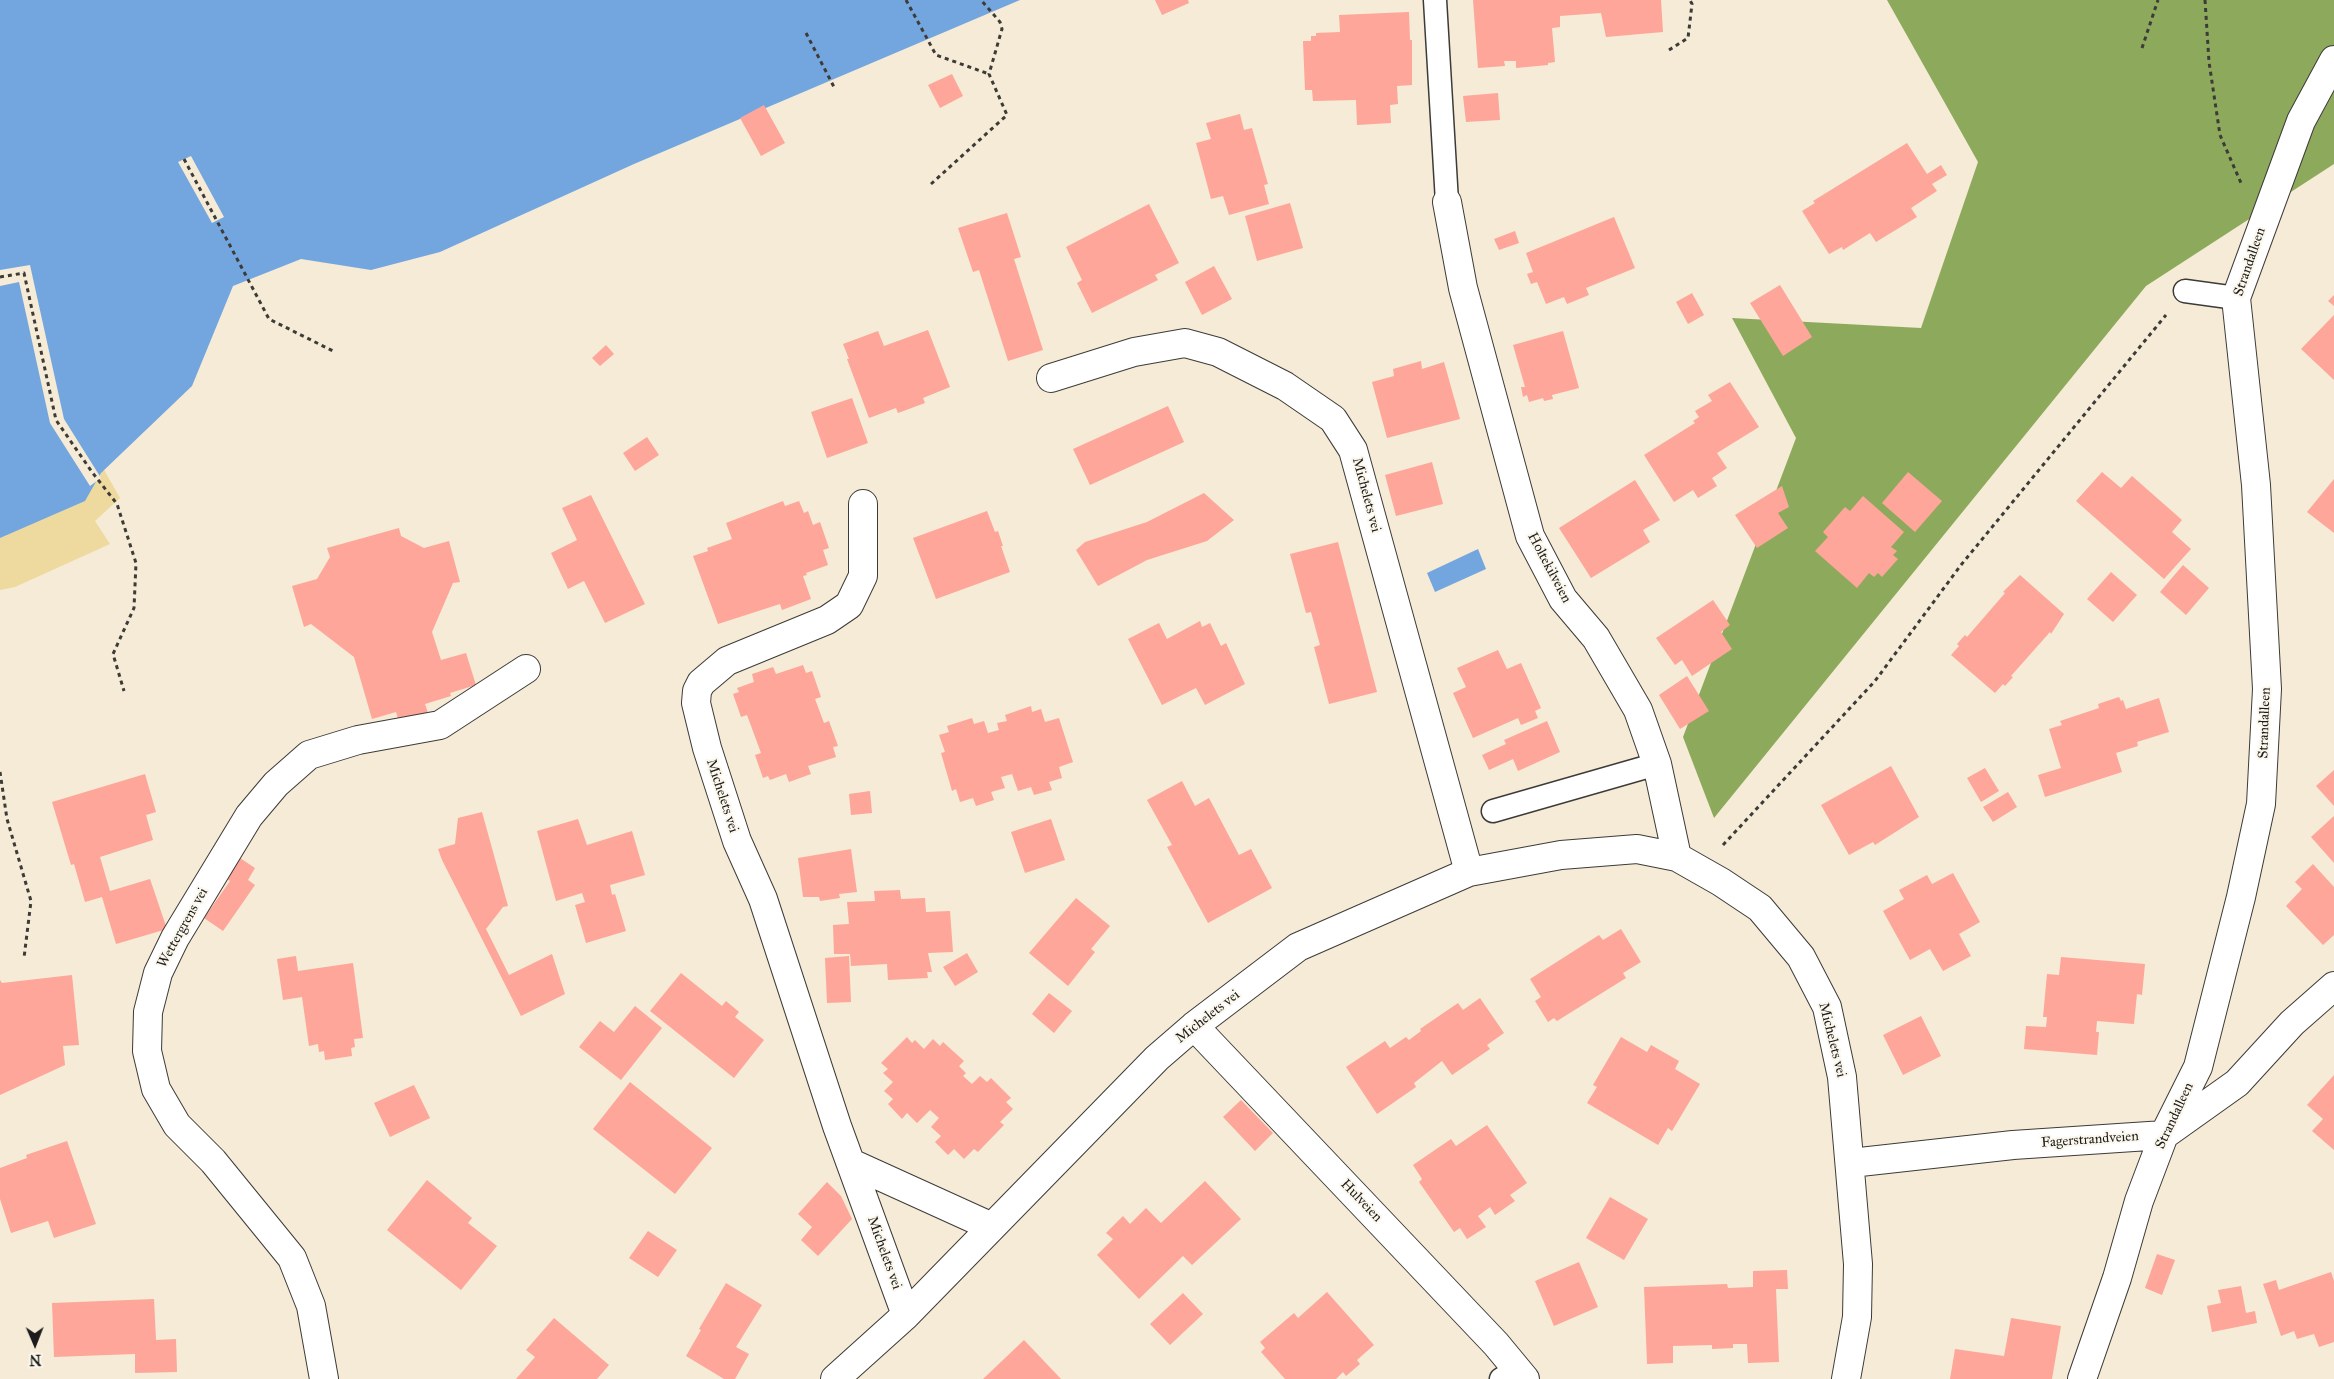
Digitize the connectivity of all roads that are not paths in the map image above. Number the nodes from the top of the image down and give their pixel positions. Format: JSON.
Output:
{"nodes":[{"id":1,"x":1436,"y":0,"type":"edge"},
{"id":2,"x":2334,"y":60,"type":"edge"},
{"id":3,"x":1447,"y":202,"type":"joint"},
{"id":4,"x":2185,"y":291,"type":"road end"},
{"id":5,"x":2236,"y":298,"type":"junction"},
{"id":6,"x":1051,"y":378,"type":"dead end"},
{"id":7,"x":864,"y":504,"type":"dead end"},
{"id":8,"x":526,"y":669,"type":"dead end"},
{"id":9,"x":1657,"y":764,"type":"junction"},
{"id":10,"x":1493,"y":811,"type":"dead end"},
{"id":11,"x":1677,"y":857,"type":"junction"},
{"id":12,"x":1469,"y":872,"type":"junction"},
{"id":13,"x":2334,"y":986,"type":"edge"},
{"id":14,"x":1194,"y":1026,"type":"junction"},
{"id":15,"x":2164,"y":1135,"type":"junction"},
{"id":16,"x":851,"y":1163,"type":"junction"},
{"id":17,"x":1851,"y":1163,"type":"junction"},
{"id":18,"x":992,"y":1227,"type":"junction"},
{"id":19,"x":906,"y":1315,"type":"junction"},
{"id":20,"x":1514,"y":1376,"type":"edge"},
{"id":21,"x":324,"y":1379,"type":"edge"},
{"id":22,"x":835,"y":1379,"type":"edge"},
{"id":23,"x":1846,"y":1379,"type":"edge"},
{"id":24,"x":2082,"y":1379,"type":"edge"}],
"edges":[{"from":1,"to":3,"type":"lane"},
{"from":2,"to":5,"type":"street","name":"Strandalleen"},
{"from":3,"to":9,"type":"street","name":"Holtekilveien"},
{"from":4,"to":5,"type":"lane"},
{"from":5,"to":15,"type":"street","name":"Strandalleen"},
{"from":6,"to":12,"type":"street","name":"Michelets vei"},
{"from":7,"to":16,"type":"street","name":"Michelets vei"},
{"from":8,"to":21,"type":"street","name":"Wettergrens vei"},
{"from":9,"to":10,"type":"lane"},
{"from":9,"to":11,"type":"street","name":"Holtekilveien"},
{"from":11,"to":12,"type":"street","name":"Michelets vei"},
{"from":11,"to":17,"type":"street","name":"Michelets vei"},
{"from":12,"to":14,"type":"street","name":"Michelets vei"},
{"from":13,"to":15,"type":"street"},
{"from":14,"to":18,"type":"street","name":"Michelets vei"},
{"from":14,"to":20,"type":"street","name":"Hulveien"},
{"from":15,"to":17,"type":"street","name":"Fagerstrandveien"},
{"from":15,"to":24,"type":"street","name":"Strandalleen"},
{"from":16,"to":18,"type":"street"},
{"from":16,"to":19,"type":"street","name":"Michelets vei"},
{"from":17,"to":23,"type":"street","name":"Michelets vei"},
{"from":18,"to":19,"type":"street","name":"Michelets vei"},
{"from":19,"to":22,"type":"street","name":"Michelets vei"}]}
